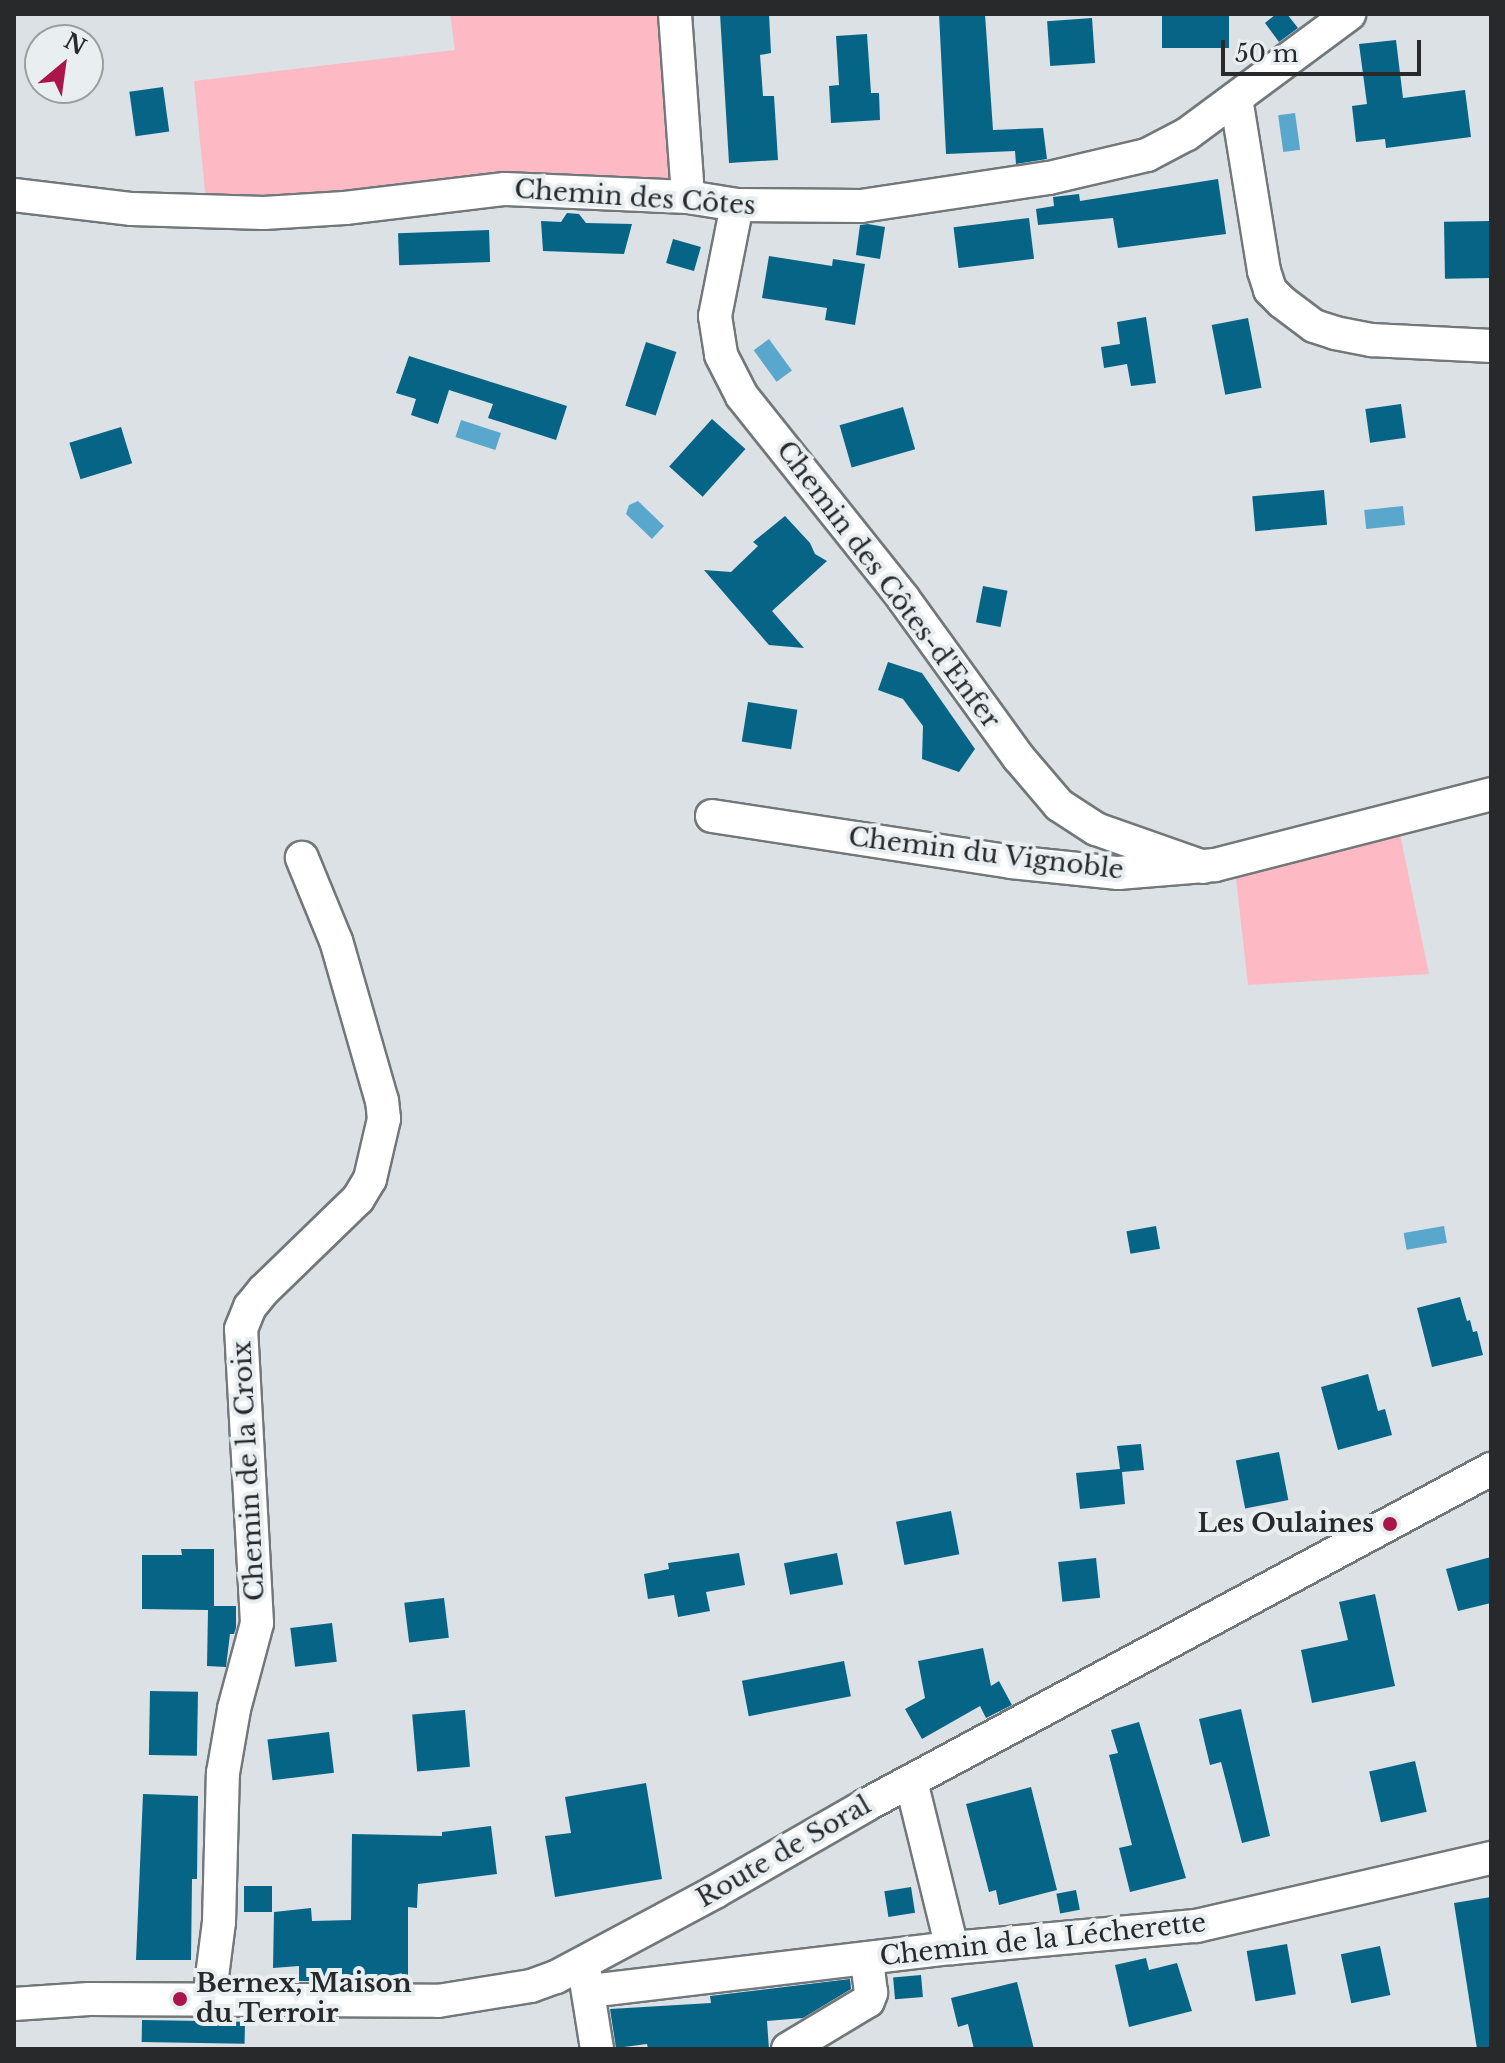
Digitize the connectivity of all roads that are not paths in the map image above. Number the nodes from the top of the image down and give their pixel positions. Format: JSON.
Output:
{"nodes":[{"id":1,"x":675,"y":14,"type":"edge"},
{"id":2,"x":1349,"y":14,"type":"edge"},
{"id":3,"x":1236,"y":98,"type":"junction"},
{"id":4,"x":14,"y":195,"type":"edge"},
{"id":5,"x":688,"y":197,"type":"junction"},
{"id":6,"x":737,"y":205,"type":"junction"},
{"id":7,"x":1491,"y":346,"type":"edge"},
{"id":8,"x":1491,"y":794,"type":"edge"},
{"id":9,"x":712,"y":816,"type":"dead end"},
{"id":10,"x":302,"y":858,"type":"dead end"},
{"id":11,"x":1204,"y":867,"type":"junction"},
{"id":12,"x":1491,"y":1469,"type":"edge"},
{"id":13,"x":911,"y":1781,"type":"junction"},
{"id":14,"x":1491,"y":1858,"type":"edge"},
{"id":15,"x":952,"y":1948,"type":"junction"},
{"id":16,"x":867,"y":1958,"type":"junction"},
{"id":17,"x":585,"y":1977,"type":"junction"},
{"id":18,"x":209,"y":2000,"type":"junction"},
{"id":19,"x":14,"y":2004,"type":"edge"},
{"id":20,"x":597,"y":2049,"type":"edge"},
{"id":21,"x":788,"y":2049,"type":"edge"}],
"edges":[{"from":1,"to":5,"type":"street"},
{"from":2,"to":3,"type":"street","name":"Chemin des Côtes"},
{"from":3,"to":6,"type":"street","name":"Chemin des Côtes"},
{"from":3,"to":7,"type":"street"},
{"from":4,"to":5,"type":"street","name":"Chemin des Côtes"},
{"from":5,"to":6,"type":"street","name":"Chemin des Côtes"},
{"from":6,"to":11,"type":"street","name":"Chemin des Côtes-d'Enfer"},
{"from":8,"to":11,"type":"street","name":"Chemin du Vignoble"},
{"from":9,"to":11,"type":"street","name":"Chemin du Vignoble"},
{"from":10,"to":18,"type":"street","name":"Chemin de la Croix"},
{"from":12,"to":13,"type":"street","name":"Route de Soral"},
{"from":13,"to":15,"type":"street"},
{"from":13,"to":17,"type":"street","name":"Route de Soral"},
{"from":14,"to":15,"type":"street","name":"Chemin de la Lécherette"},
{"from":15,"to":16,"type":"street","name":"Chemin de la Lécherette"},
{"from":16,"to":17,"type":"street","name":"Chemin de la Lécherette"},
{"from":16,"to":21,"type":"street"},
{"from":17,"to":18,"type":"street","name":"Route de Soral"},
{"from":17,"to":20,"type":"street"},
{"from":18,"to":19,"type":"street","name":"Route de Soral"}]}
